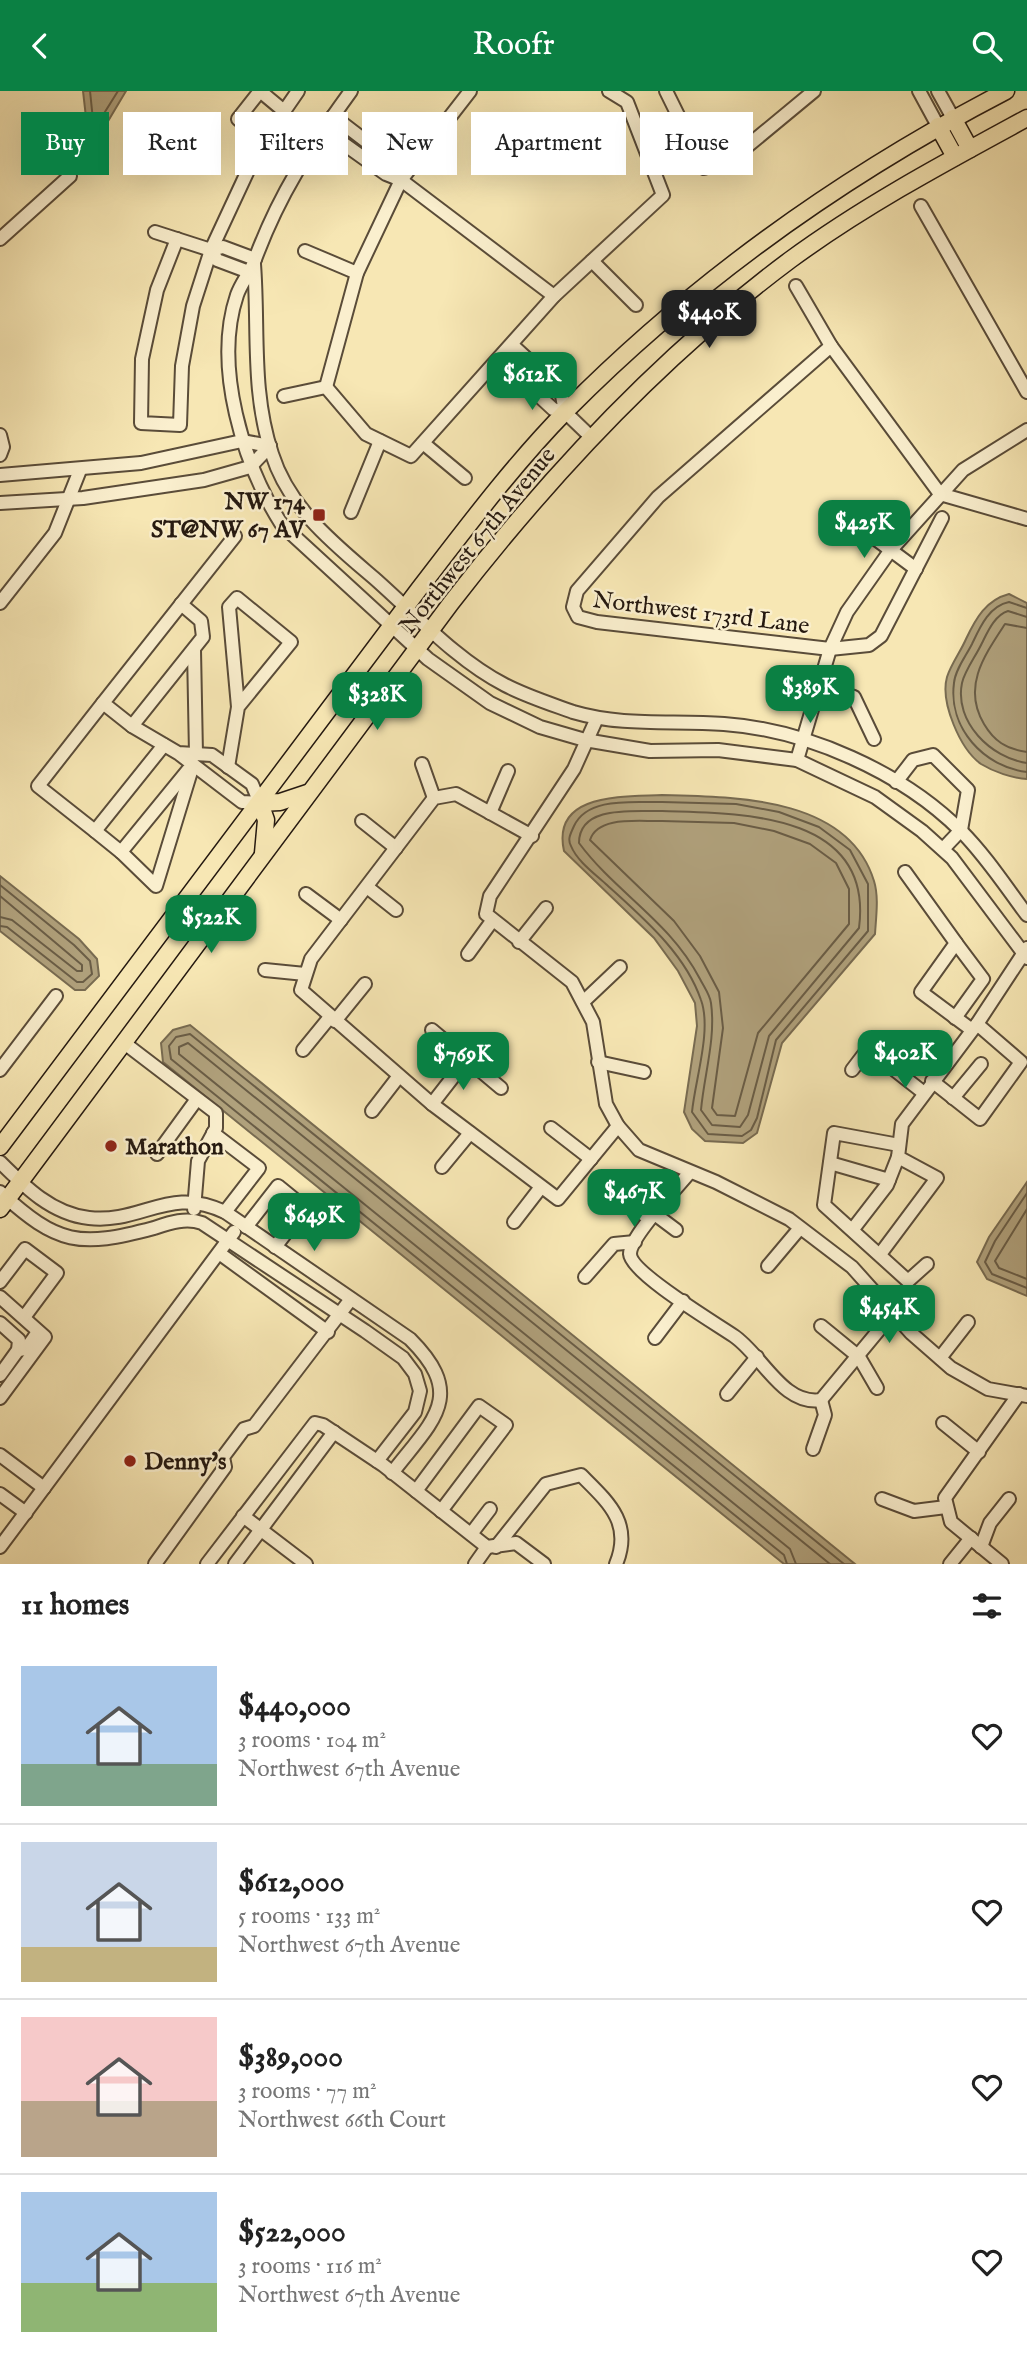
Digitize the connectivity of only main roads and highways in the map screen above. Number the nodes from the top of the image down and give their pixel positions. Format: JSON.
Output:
{"nodes":[{"id":1,"x":1006,"y":91,"type":"edge"},
{"id":2,"x":953,"y":118,"type":"junction"},
{"id":3,"x":1027,"y":118,"type":"edge"},
{"id":4,"x":938,"y":126,"type":"junction"},
{"id":5,"x":962,"y":153,"type":"junction"},
{"id":6,"x":309,"y":793,"type":"junction"},
{"id":7,"x":260,"y":803,"type":"junction"},
{"id":8,"x":263,"y":855,"type":"junction"},
{"id":9,"x":0,"y":1147,"type":"edge"},
{"id":10,"x":3,"y":1200,"type":"edge"}],
"edges":[{"from":1,"to":2,"type":"main road","name":"Northwest 67th Avenue"},
{"from":2,"to":4,"type":"main road","name":"Northwest 67th Avenue"},
{"from":2,"to":5,"type":"main road"},
{"from":3,"to":5,"type":"main road","name":"Northwest 67th Avenue"},
{"from":4,"to":5,"type":"main road"},
{"from":4,"to":7,"type":"main road","name":"Northwest 67th Avenue"},
{"from":5,"to":6,"type":"main road","name":"Northwest 67th Avenue"},
{"from":6,"to":7,"type":"main road"},
{"from":6,"to":8,"type":"main road","name":"Northwest 67th Avenue"},
{"from":7,"to":8,"type":"main road"},
{"from":7,"to":9,"type":"main road","name":"Northwest 67th Avenue"},
{"from":8,"to":10,"type":"main road","name":"Northwest 67th Avenue"}]}
